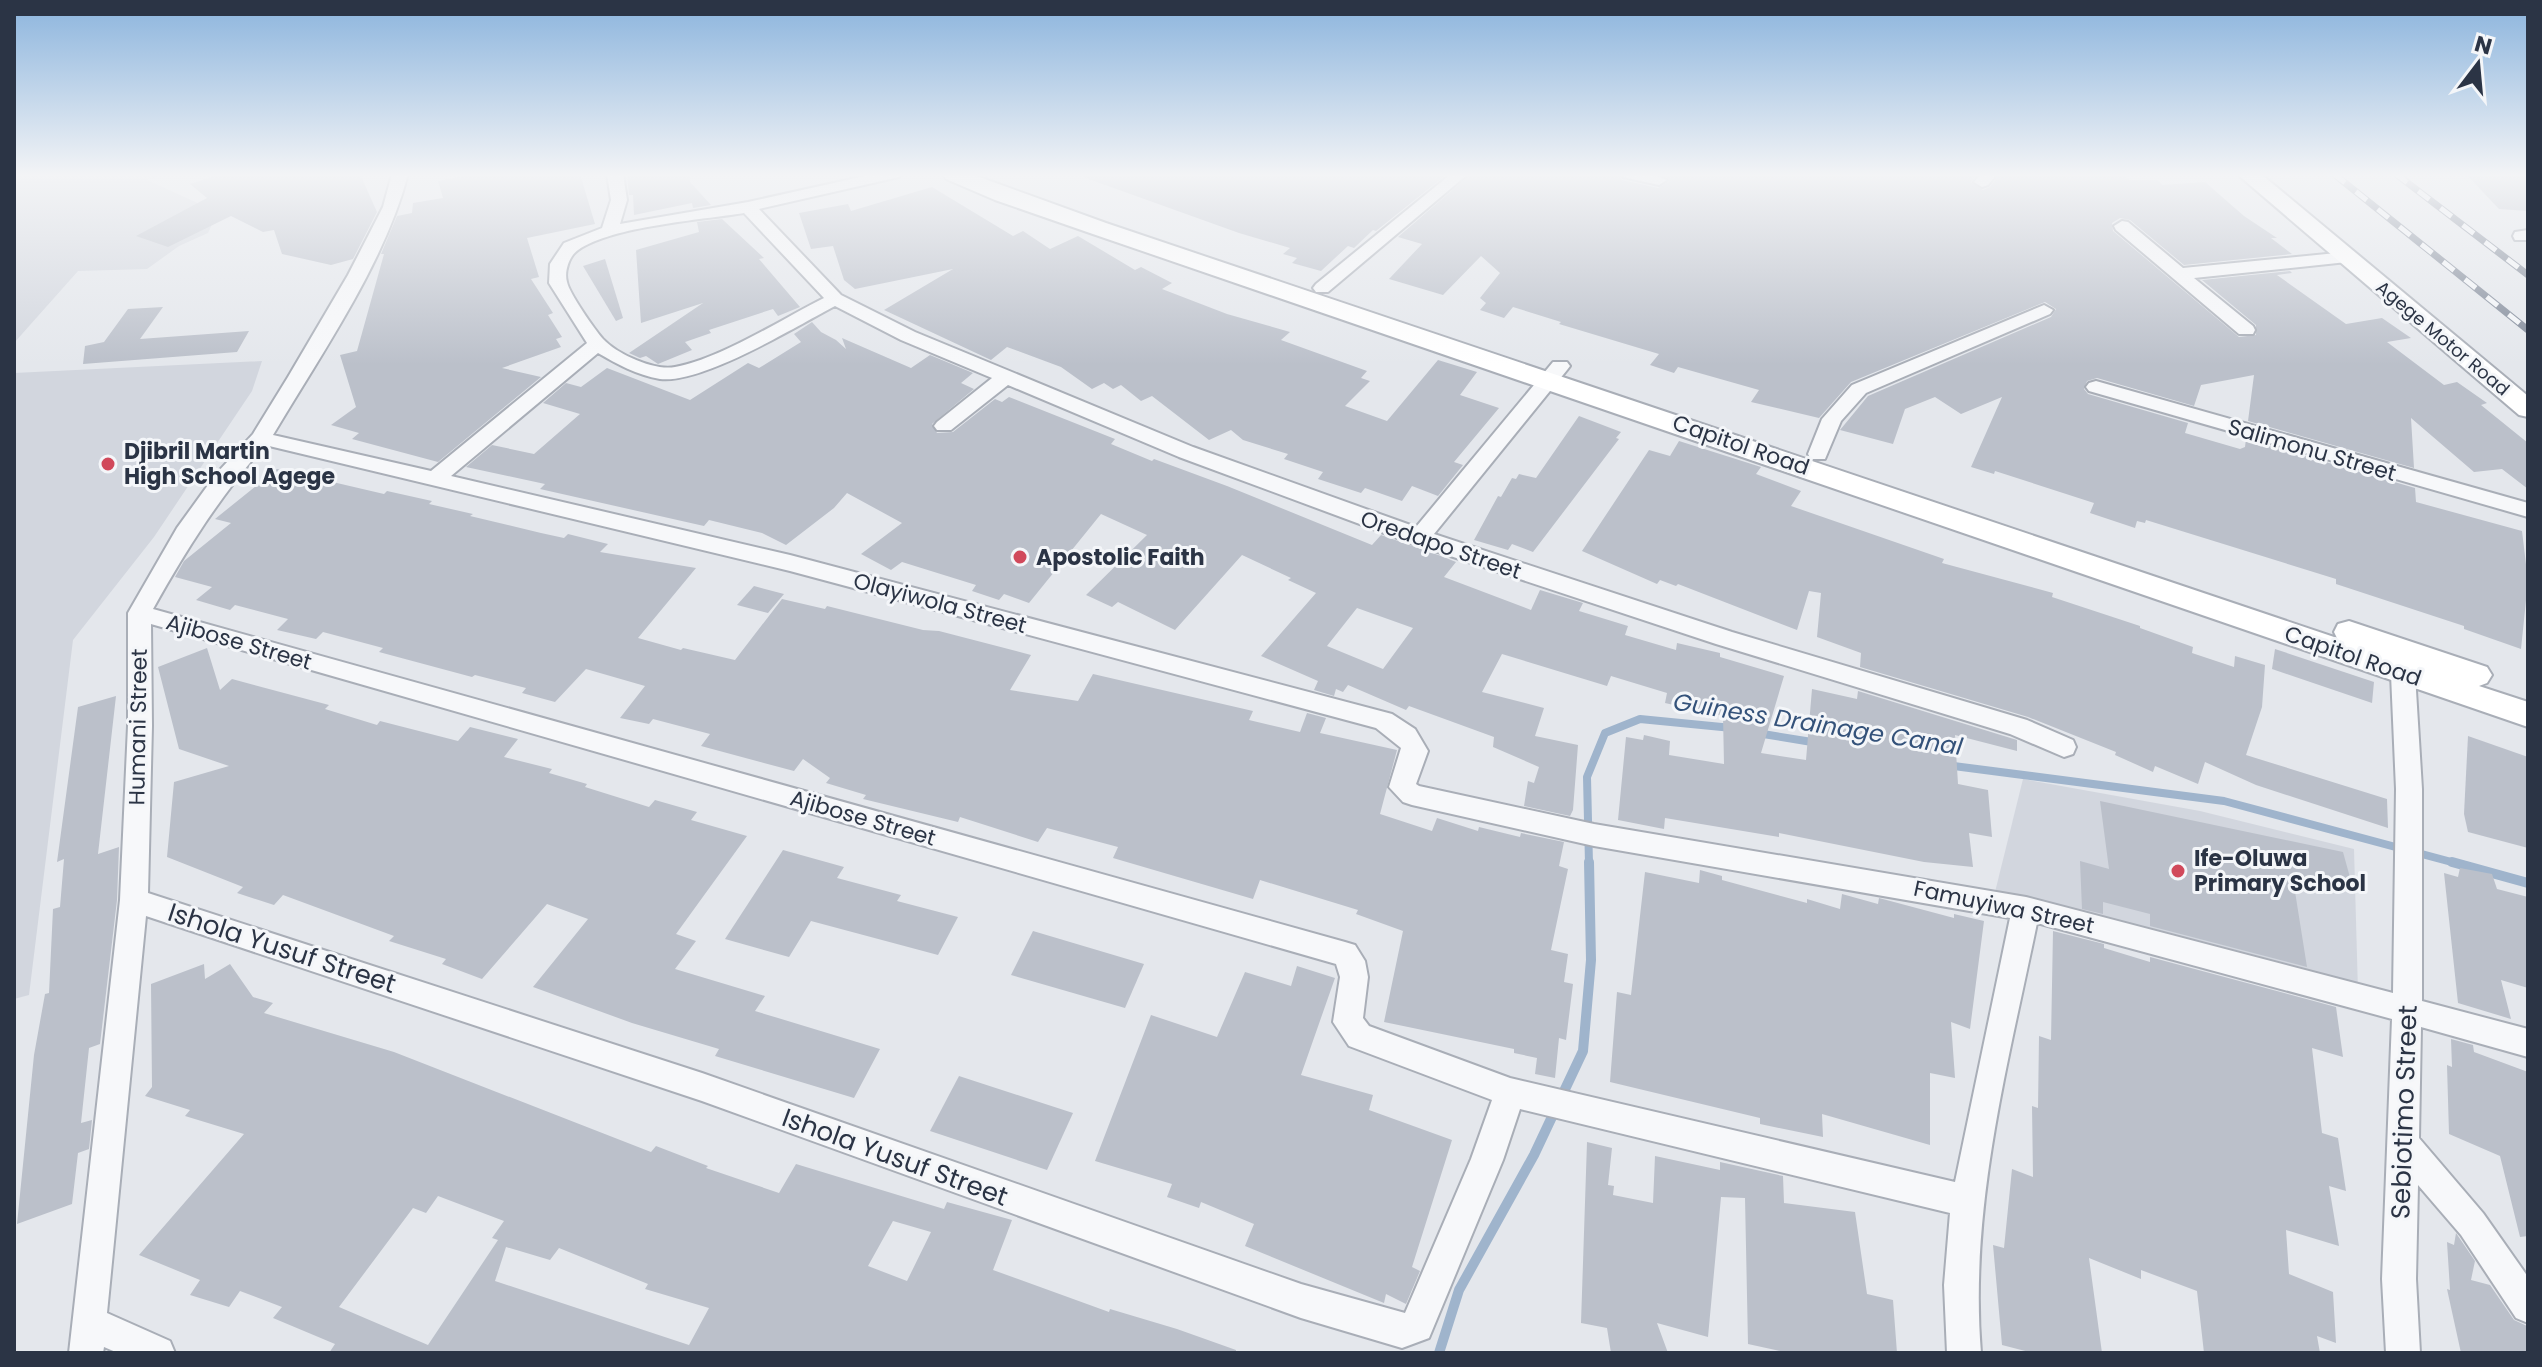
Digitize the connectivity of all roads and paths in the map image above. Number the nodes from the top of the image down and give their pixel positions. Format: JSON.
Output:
{"nodes":[{"id":1,"x":376,"y":238,"type":"edge"},
{"id":2,"x":592,"y":238,"type":"edge"},
{"id":3,"x":777,"y":238,"type":"edge"},
{"id":4,"x":1134,"y":238,"type":"edge"},
{"id":5,"x":1173,"y":238,"type":"edge"},
{"id":6,"x":1383,"y":238,"type":"edge"},
{"id":7,"x":2136,"y":238,"type":"edge"},
{"id":8,"x":2324,"y":238,"type":"edge"},
{"id":9,"x":2347,"y":257,"type":"junction"},
{"id":10,"x":2180,"y":274,"type":"junction"},
{"id":11,"x":1322,"y":288,"type":"junction"},
{"id":12,"x":835,"y":299,"type":"junction"},
{"id":13,"x":2044,"y":310,"type":"dead end"},
{"id":14,"x":2246,"y":330,"type":"dead end"},
{"id":15,"x":597,"y":344,"type":"junction"},
{"id":16,"x":1554,"y":373,"type":"junction"},
{"id":17,"x":1005,"y":377,"type":"junction"},
{"id":18,"x":2096,"y":387,"type":"dead end"},
{"id":19,"x":2528,"y":409,"type":"edge"},
{"id":20,"x":944,"y":426,"type":"dead end"},
{"id":21,"x":261,"y":438,"type":"junction"},
{"id":22,"x":1818,"y":454,"type":"junction"},
{"id":23,"x":435,"y":479,"type":"junction"},
{"id":24,"x":2528,"y":510,"type":"edge"},
{"id":25,"x":1419,"y":538,"type":"junction"},
{"id":26,"x":139,"y":613,"type":"junction"},
{"id":27,"x":2403,"y":674,"type":"junction"},
{"id":28,"x":2528,"y":693,"type":"edge"},
{"id":29,"x":2528,"y":715,"type":"edge"},
{"id":30,"x":2064,"y":747,"type":"dead end"},
{"id":31,"x":1552,"y":827,"type":"joint"},
{"id":32,"x":134,"y":900,"type":"junction"},
{"id":33,"x":2026,"y":909,"type":"junction"},
{"id":34,"x":2407,"y":1009,"type":"junction"},
{"id":35,"x":2528,"y":1043,"type":"edge"},
{"id":36,"x":1519,"y":1095,"type":"junction"},
{"id":37,"x":2402,"y":1142,"type":"junction"},
{"id":38,"x":1966,"y":1201,"type":"junction"},
{"id":39,"x":2528,"y":1306,"type":"edge"},
{"id":40,"x":88,"y":1338,"type":"edge"},
{"id":41,"x":158,"y":1353,"type":"edge"},
{"id":42,"x":1964,"y":1353,"type":"edge"},
{"id":43,"x":2403,"y":1353,"type":"edge"}],
"edges":[{"from":1,"to":21,"type":"street"},
{"from":2,"to":15,"type":"street"},
{"from":3,"to":12,"type":"street","name":"Oredapo Street"},
{"from":4,"to":16,"type":"main road","name":"Capitol Road"},
{"from":5,"to":11,"type":"main road","name":"Capitol Road"},
{"from":6,"to":11,"type":"street"},
{"from":7,"to":10,"type":"street"},
{"from":8,"to":9,"type":"main road","name":"Agege Motor Road"},
{"from":9,"to":10,"type":"street"},
{"from":9,"to":19,"type":"main road","name":"Agege Motor Road"},
{"from":10,"to":14,"type":"street"},
{"from":11,"to":16,"type":"main road","name":"Capitol Road"},
{"from":12,"to":15,"type":"street"},
{"from":12,"to":17,"type":"street","name":"Oredapo Street"},
{"from":13,"to":22,"type":"street"},
{"from":15,"to":23,"type":"street"},
{"from":16,"to":22,"type":"main road","name":"Capitol Road"},
{"from":16,"to":25,"type":"street"},
{"from":16,"to":27,"type":"main road","name":"Capitol Road"},
{"from":17,"to":20,"type":"street"},
{"from":17,"to":25,"type":"street","name":"Oredapo Street"},
{"from":18,"to":24,"type":"street","name":"Salimonu Street"},
{"from":21,"to":23,"type":"street","name":"Olayiwola Street"},
{"from":21,"to":26,"type":"street"},
{"from":22,"to":28,"type":"main road","name":"Capitol Road"},
{"from":23,"to":31,"type":"street","name":"Olayiwola Street"},
{"from":25,"to":30,"type":"street","name":"Oredapo Street"},
{"from":26,"to":32,"type":"street","name":"Humani Street"},
{"from":26,"to":36,"type":"street","name":"Ajibose Street"},
{"from":27,"to":29,"type":"main road","name":"Capitol Road"},
{"from":27,"to":34,"type":"street","name":"Sebiotimo Street"},
{"from":31,"to":33,"type":"street","name":"Famuyiwa Street"},
{"from":32,"to":36,"type":"street","name":"Ishola Yusuf Street"},
{"from":32,"to":40,"type":"street","name":"Humani Street"},
{"from":33,"to":34,"type":"street","name":"Famuyiwa Street"},
{"from":33,"to":38,"type":"street"},
{"from":34,"to":35,"type":"street","name":"Famuyiwa Street"},
{"from":34,"to":37,"type":"street","name":"Sebiotimo Street"},
{"from":36,"to":38,"type":"street","name":"Ajibose Street"},
{"from":37,"to":39,"type":"street"},
{"from":37,"to":43,"type":"street","name":"Sebiotimo Street"},
{"from":38,"to":42,"type":"street"},
{"from":40,"to":41,"type":"street"}]}
